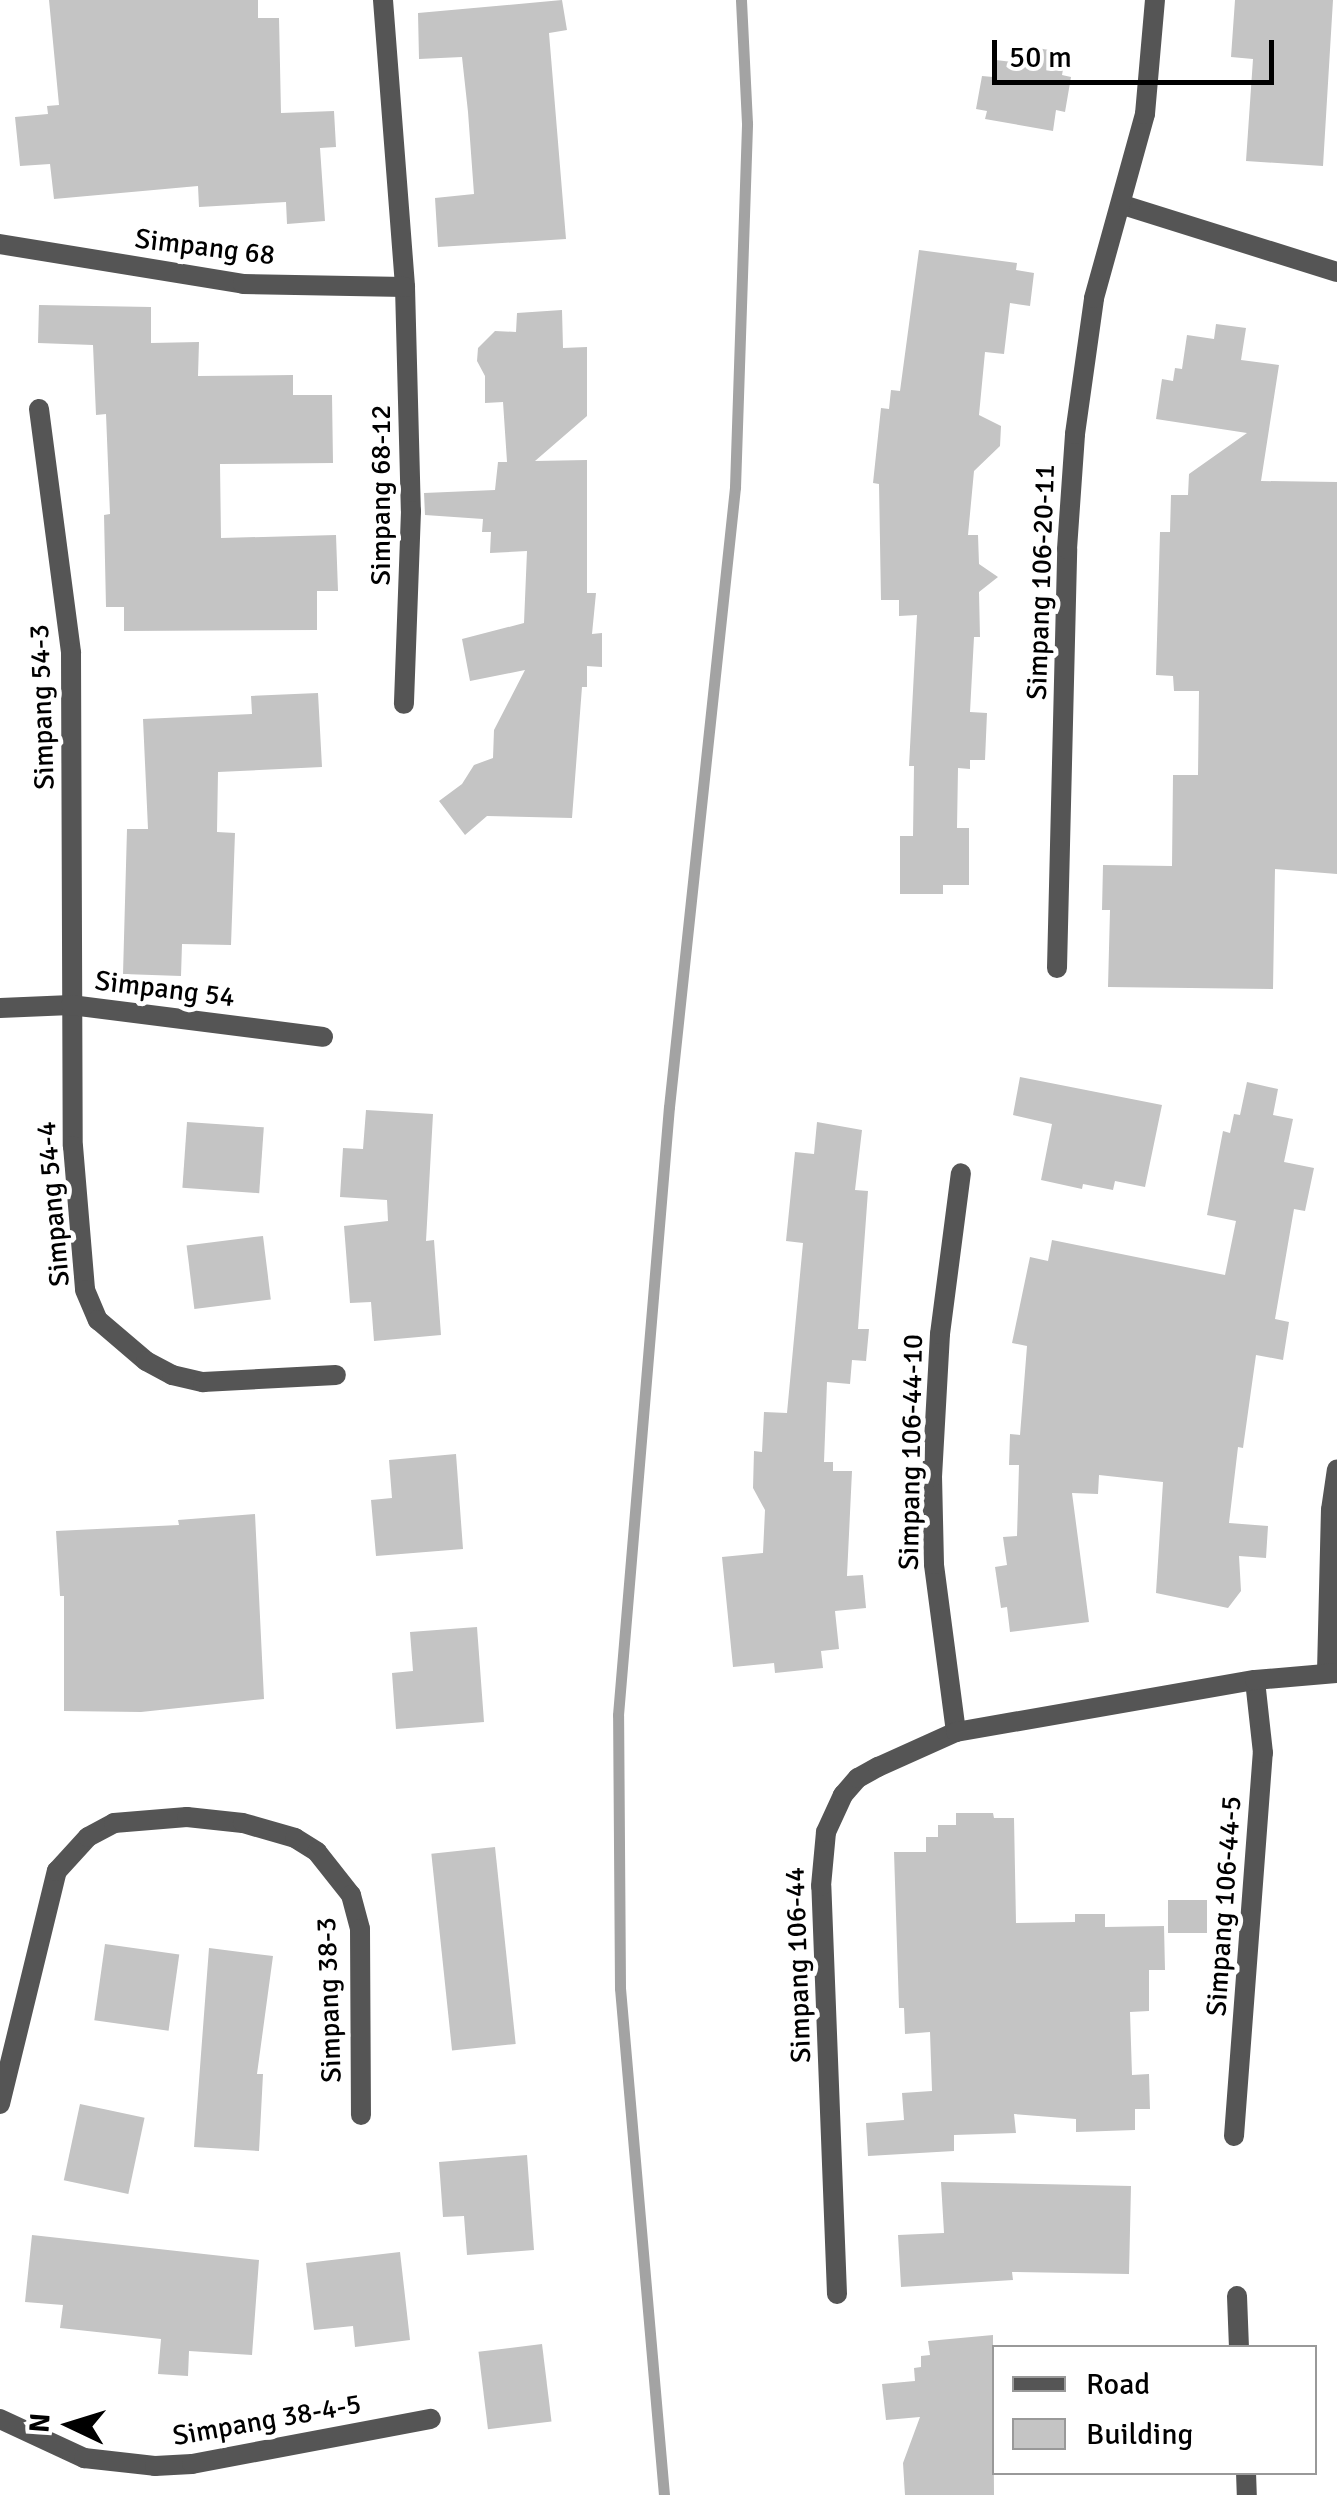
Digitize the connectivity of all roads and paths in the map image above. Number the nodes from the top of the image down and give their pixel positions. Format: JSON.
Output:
{"nodes":[{"id":1,"x":382,"y":0,"type":"edge"},
{"id":2,"x":1155,"y":0,"type":"edge"},
{"id":3,"x":1123,"y":204,"type":"junction"},
{"id":4,"x":0,"y":244,"type":"edge"},
{"id":5,"x":1337,"y":272,"type":"edge"},
{"id":6,"x":406,"y":287,"type":"junction"},
{"id":7,"x":40,"y":409,"type":"dead end"},
{"id":8,"x":404,"y":704,"type":"dead end"},
{"id":9,"x":1058,"y":968,"type":"dead end"},
{"id":10,"x":71,"y":1004,"type":"junction"},
{"id":11,"x":0,"y":1008,"type":"edge"},
{"id":12,"x":324,"y":1037,"type":"dead end"},
{"id":13,"x":961,"y":1173,"type":"dead end"},
{"id":14,"x":336,"y":1375,"type":"dead end"},
{"id":15,"x":1337,"y":1469,"type":"edge"},
{"id":16,"x":1332,"y":1672,"type":"edge"},
{"id":17,"x":1255,"y":1680,"type":"junction"},
{"id":18,"x":956,"y":1732,"type":"junction"},
{"id":19,"x":3,"y":2075,"type":"edge"},
{"id":20,"x":0,"y":2104,"type":"edge"},
{"id":21,"x":361,"y":2114,"type":"dead end"},
{"id":22,"x":1234,"y":2136,"type":"dead end"},
{"id":23,"x":837,"y":2294,"type":"dead end"},
{"id":24,"x":1236,"y":2296,"type":"dead end"},
{"id":25,"x":1239,"y":2345,"type":"edge"},
{"id":26,"x":0,"y":2419,"type":"edge"},
{"id":27,"x":431,"y":2419,"type":"dead end"}],
"edges":[{"from":1,"to":6,"type":"street","name":"Simpang 68-12"},
{"from":2,"to":3,"type":"street","name":"Simpang 106-20-11"},
{"from":3,"to":5,"type":"street"},
{"from":3,"to":9,"type":"street","name":"Simpang 106-20-11"},
{"from":4,"to":6,"type":"street","name":"Simpang 68"},
{"from":6,"to":8,"type":"street","name":"Simpang 68-12"},
{"from":7,"to":10,"type":"street","name":"Simpang 54-3"},
{"from":10,"to":11,"type":"street","name":"Simpang 54"},
{"from":10,"to":12,"type":"street","name":"Simpang 54"},
{"from":10,"to":14,"type":"street","name":"Simpang 54-4"},
{"from":13,"to":18,"type":"street","name":"Simpang 106-44-10"},
{"from":15,"to":16,"type":"street"},
{"from":16,"to":17,"type":"street","name":"Simpang 106-44"},
{"from":17,"to":18,"type":"street","name":"Simpang 106-44"},
{"from":17,"to":22,"type":"street","name":"Simpang 106-44-5"},
{"from":18,"to":23,"type":"street","name":"Simpang 106-44"},
{"from":19,"to":20,"type":"street","name":"Simpang 38-3"},
{"from":19,"to":21,"type":"street","name":"Simpang 38-3"},
{"from":24,"to":25,"type":"street"},
{"from":26,"to":27,"type":"street","name":"Simpang 38-4-5"}]}
